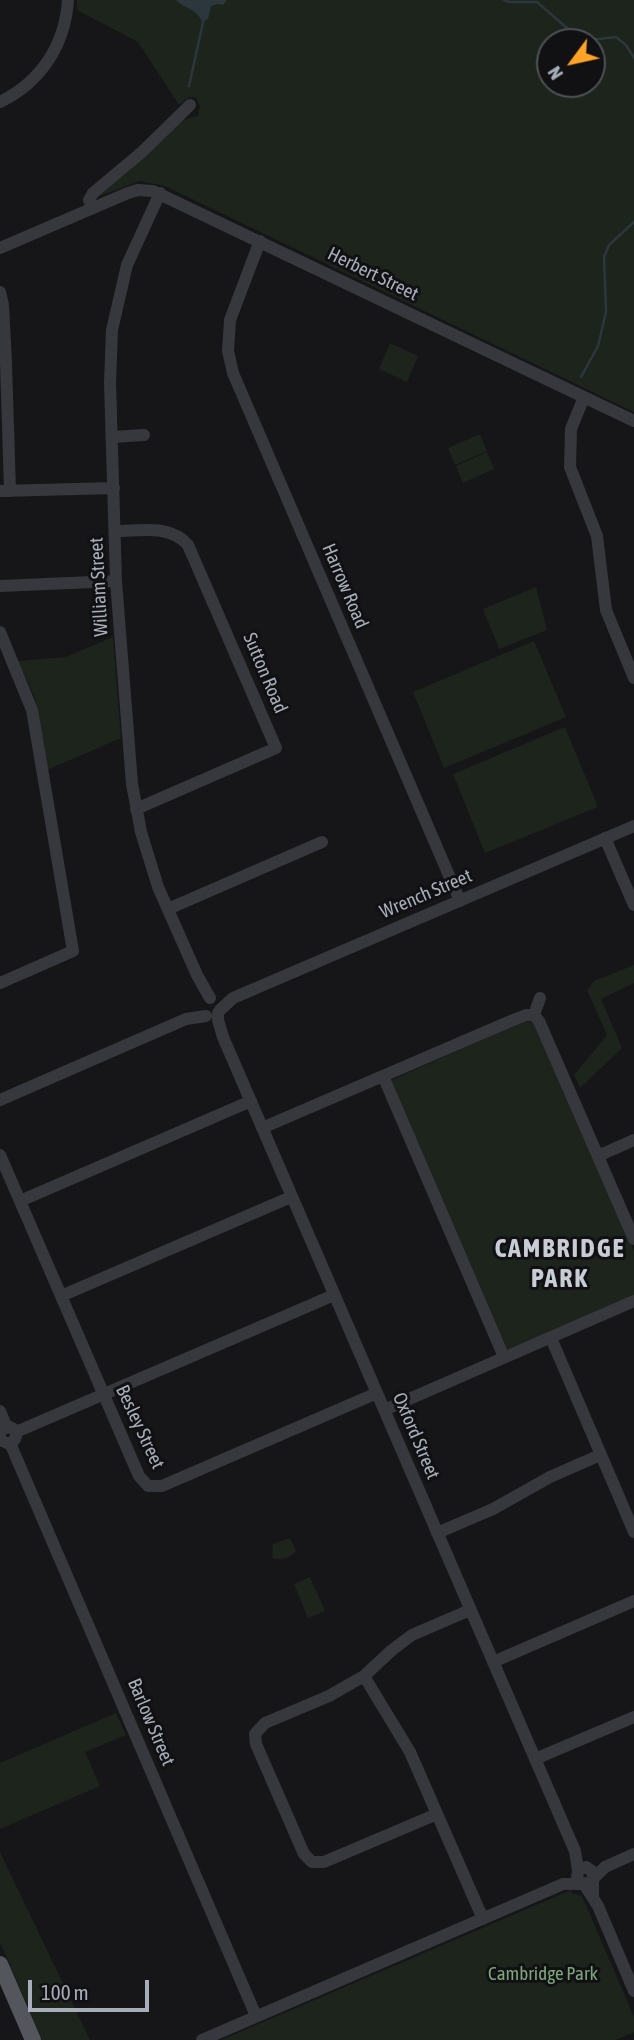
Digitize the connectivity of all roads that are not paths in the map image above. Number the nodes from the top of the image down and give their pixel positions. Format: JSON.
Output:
{"nodes":[{"id":1,"x":68,"y":0,"type":"edge"},
{"id":2,"x":0,"y":102,"type":"edge"},
{"id":3,"x":190,"y":105,"type":"dead end"},
{"id":4,"x":160,"y":193,"type":"junction"},
{"id":5,"x":92,"y":208,"type":"junction"},
{"id":6,"x":263,"y":243,"type":"junction"},
{"id":7,"x":0,"y":248,"type":"edge"},
{"id":8,"x":0,"y":292,"type":"edge"},
{"id":9,"x":3,"y":364,"type":"edge"},
{"id":10,"x":584,"y":397,"type":"junction"},
{"id":11,"x":634,"y":421,"type":"edge"},
{"id":12,"x":144,"y":435,"type":"dead end"},
{"id":13,"x":112,"y":437,"type":"junction"},
{"id":14,"x":114,"y":488,"type":"junction"},
{"id":15,"x":5,"y":491,"type":"edge"},
{"id":16,"x":115,"y":531,"type":"junction"},
{"id":17,"x":117,"y":581,"type":"junction"},
{"id":18,"x":0,"y":586,"type":"edge"},
{"id":19,"x":0,"y":632,"type":"edge"},
{"id":20,"x":634,"y":678,"type":"edge"},
{"id":21,"x":136,"y":808,"type":"junction"},
{"id":22,"x":634,"y":826,"type":"edge"},
{"id":23,"x":605,"y":838,"type":"junction"},
{"id":24,"x":322,"y":842,"type":"dead end"},
{"id":25,"x":460,"y":901,"type":"junction"},
{"id":26,"x":634,"y":905,"type":"edge"},
{"id":27,"x":168,"y":909,"type":"junction"},
{"id":28,"x":0,"y":983,"type":"edge"},
{"id":29,"x":540,"y":998,"type":"dead end"},
{"id":30,"x":211,"y":1008,"type":"junction"},
{"id":31,"x":534,"y":1015,"type":"junction"},
{"id":32,"x":383,"y":1076,"type":"junction"},
{"id":33,"x":0,"y":1100,"type":"edge"},
{"id":34,"x":251,"y":1101,"type":"junction"},
{"id":35,"x":262,"y":1128,"type":"junction"},
{"id":36,"x":634,"y":1140,"type":"edge"},
{"id":37,"x":0,"y":1155,"type":"edge"},
{"id":38,"x":598,"y":1156,"type":"junction"},
{"id":39,"x":291,"y":1196,"type":"junction"},
{"id":40,"x":20,"y":1201,"type":"junction"},
{"id":41,"x":634,"y":1239,"type":"edge"},
{"id":42,"x":334,"y":1295,"type":"junction"},
{"id":43,"x":61,"y":1296,"type":"junction"},
{"id":44,"x":634,"y":1301,"type":"edge"},
{"id":45,"x":551,"y":1338,"type":"junction"},
{"id":46,"x":504,"y":1357,"type":"junction"},
{"id":47,"x":377,"y":1393,"type":"junction"},
{"id":48,"x":103,"y":1394,"type":"junction"},
{"id":49,"x":384,"y":1410,"type":"junction"},
{"id":50,"x":0,"y":1411,"type":"edge"},
{"id":51,"x":7,"y":1436,"type":"edge"},
{"id":52,"x":600,"y":1455,"type":"junction"},
{"id":53,"x":634,"y":1532,"type":"edge"},
{"id":54,"x":437,"y":1533,"type":"junction"},
{"id":55,"x":634,"y":1601,"type":"edge"},
{"id":56,"x":470,"y":1609,"type":"junction"},
{"id":57,"x":493,"y":1662,"type":"junction"},
{"id":58,"x":364,"y":1676,"type":"junction"},
{"id":59,"x":634,"y":1717,"type":"edge"},
{"id":60,"x":535,"y":1759,"type":"junction"},
{"id":61,"x":437,"y":1814,"type":"junction"},
{"id":62,"x":634,"y":1854,"type":"edge"},
{"id":63,"x":585,"y":1875,"type":"junction"},
{"id":64,"x":483,"y":1919,"type":"junction"},
{"id":65,"x":0,"y":1964,"type":"edge"},
{"id":66,"x":634,"y":1991,"type":"edge"},
{"id":67,"x":256,"y":2016,"type":"junction"},
{"id":68,"x":33,"y":2040,"type":"edge"},
{"id":69,"x":202,"y":2040,"type":"edge"}],
"edges":[{"from":1,"to":2,"type":"street"},
{"from":3,"to":5,"type":"street"},
{"from":4,"to":5,"type":"street","name":"Herbert Street"},
{"from":4,"to":6,"type":"street","name":"Herbert Street"},
{"from":4,"to":13,"type":"street","name":"William Street"},
{"from":5,"to":7,"type":"street","name":"Herbert Street"},
{"from":6,"to":10,"type":"street","name":"Herbert Street"},
{"from":6,"to":25,"type":"street","name":"Harrow Road"},
{"from":8,"to":9,"type":"street"},
{"from":9,"to":15,"type":"street"},
{"from":10,"to":11,"type":"street","name":"Herbert Street"},
{"from":10,"to":20,"type":"street"},
{"from":12,"to":13,"type":"street"},
{"from":13,"to":14,"type":"street","name":"William Street"},
{"from":14,"to":15,"type":"street"},
{"from":14,"to":16,"type":"street","name":"William Street"},
{"from":16,"to":17,"type":"street","name":"William Street"},
{"from":16,"to":21,"type":"street","name":"Sutton Road"},
{"from":17,"to":18,"type":"street"},
{"from":17,"to":21,"type":"street","name":"William Street"},
{"from":19,"to":28,"type":"street"},
{"from":21,"to":27,"type":"street","name":"William Street"},
{"from":22,"to":23,"type":"street","name":"Wrench Street"},
{"from":23,"to":25,"type":"street","name":"Wrench Street"},
{"from":23,"to":26,"type":"street"},
{"from":24,"to":27,"type":"street"},
{"from":25,"to":30,"type":"street","name":"Wrench Street"},
{"from":27,"to":30,"type":"street","name":"William Street"},
{"from":29,"to":31,"type":"street"},
{"from":30,"to":33,"type":"street","name":"Wrench Street"},
{"from":30,"to":34,"type":"street","name":"Oxford Street"},
{"from":31,"to":32,"type":"street"},
{"from":31,"to":38,"type":"street"},
{"from":32,"to":35,"type":"street"},
{"from":32,"to":46,"type":"street"},
{"from":34,"to":35,"type":"street","name":"Oxford Street"},
{"from":34,"to":40,"type":"street"},
{"from":35,"to":39,"type":"street","name":"Oxford Street"},
{"from":36,"to":38,"type":"street"},
{"from":37,"to":40,"type":"street","name":"Besley Street"},
{"from":38,"to":41,"type":"street"},
{"from":39,"to":42,"type":"street","name":"Oxford Street"},
{"from":39,"to":43,"type":"street"},
{"from":40,"to":43,"type":"street","name":"Besley Street"},
{"from":42,"to":47,"type":"street","name":"Oxford Street"},
{"from":42,"to":48,"type":"street"},
{"from":43,"to":48,"type":"street","name":"Besley Street"},
{"from":44,"to":45,"type":"street"},
{"from":45,"to":46,"type":"street"},
{"from":45,"to":52,"type":"street"},
{"from":46,"to":49,"type":"street"},
{"from":47,"to":48,"type":"street","name":"Besley Street"},
{"from":47,"to":49,"type":"street","name":"Oxford Street"},
{"from":48,"to":51,"type":"street"},
{"from":49,"to":54,"type":"street","name":"Oxford Street"},
{"from":50,"to":51,"type":"street","name":"Barlow Street"},
{"from":51,"to":67,"type":"street","name":"Barlow Street"},
{"from":52,"to":53,"type":"street"},
{"from":52,"to":54,"type":"street"},
{"from":54,"to":56,"type":"street","name":"Oxford Street"},
{"from":55,"to":57,"type":"street"},
{"from":56,"to":57,"type":"street","name":"Oxford Street"},
{"from":56,"to":58,"type":"street"},
{"from":57,"to":60,"type":"street","name":"Oxford Street"},
{"from":58,"to":61,"type":"street"},
{"from":58,"to":61,"type":"street"},
{"from":59,"to":60,"type":"street"},
{"from":60,"to":63,"type":"street","name":"Oxford Street"},
{"from":61,"to":64,"type":"street"},
{"from":62,"to":63,"type":"street"},
{"from":63,"to":64,"type":"street"},
{"from":63,"to":66,"type":"street","name":"Oxford Street"},
{"from":64,"to":67,"type":"street"},
{"from":65,"to":68,"type":"main road"},
{"from":67,"to":69,"type":"street"}]}
